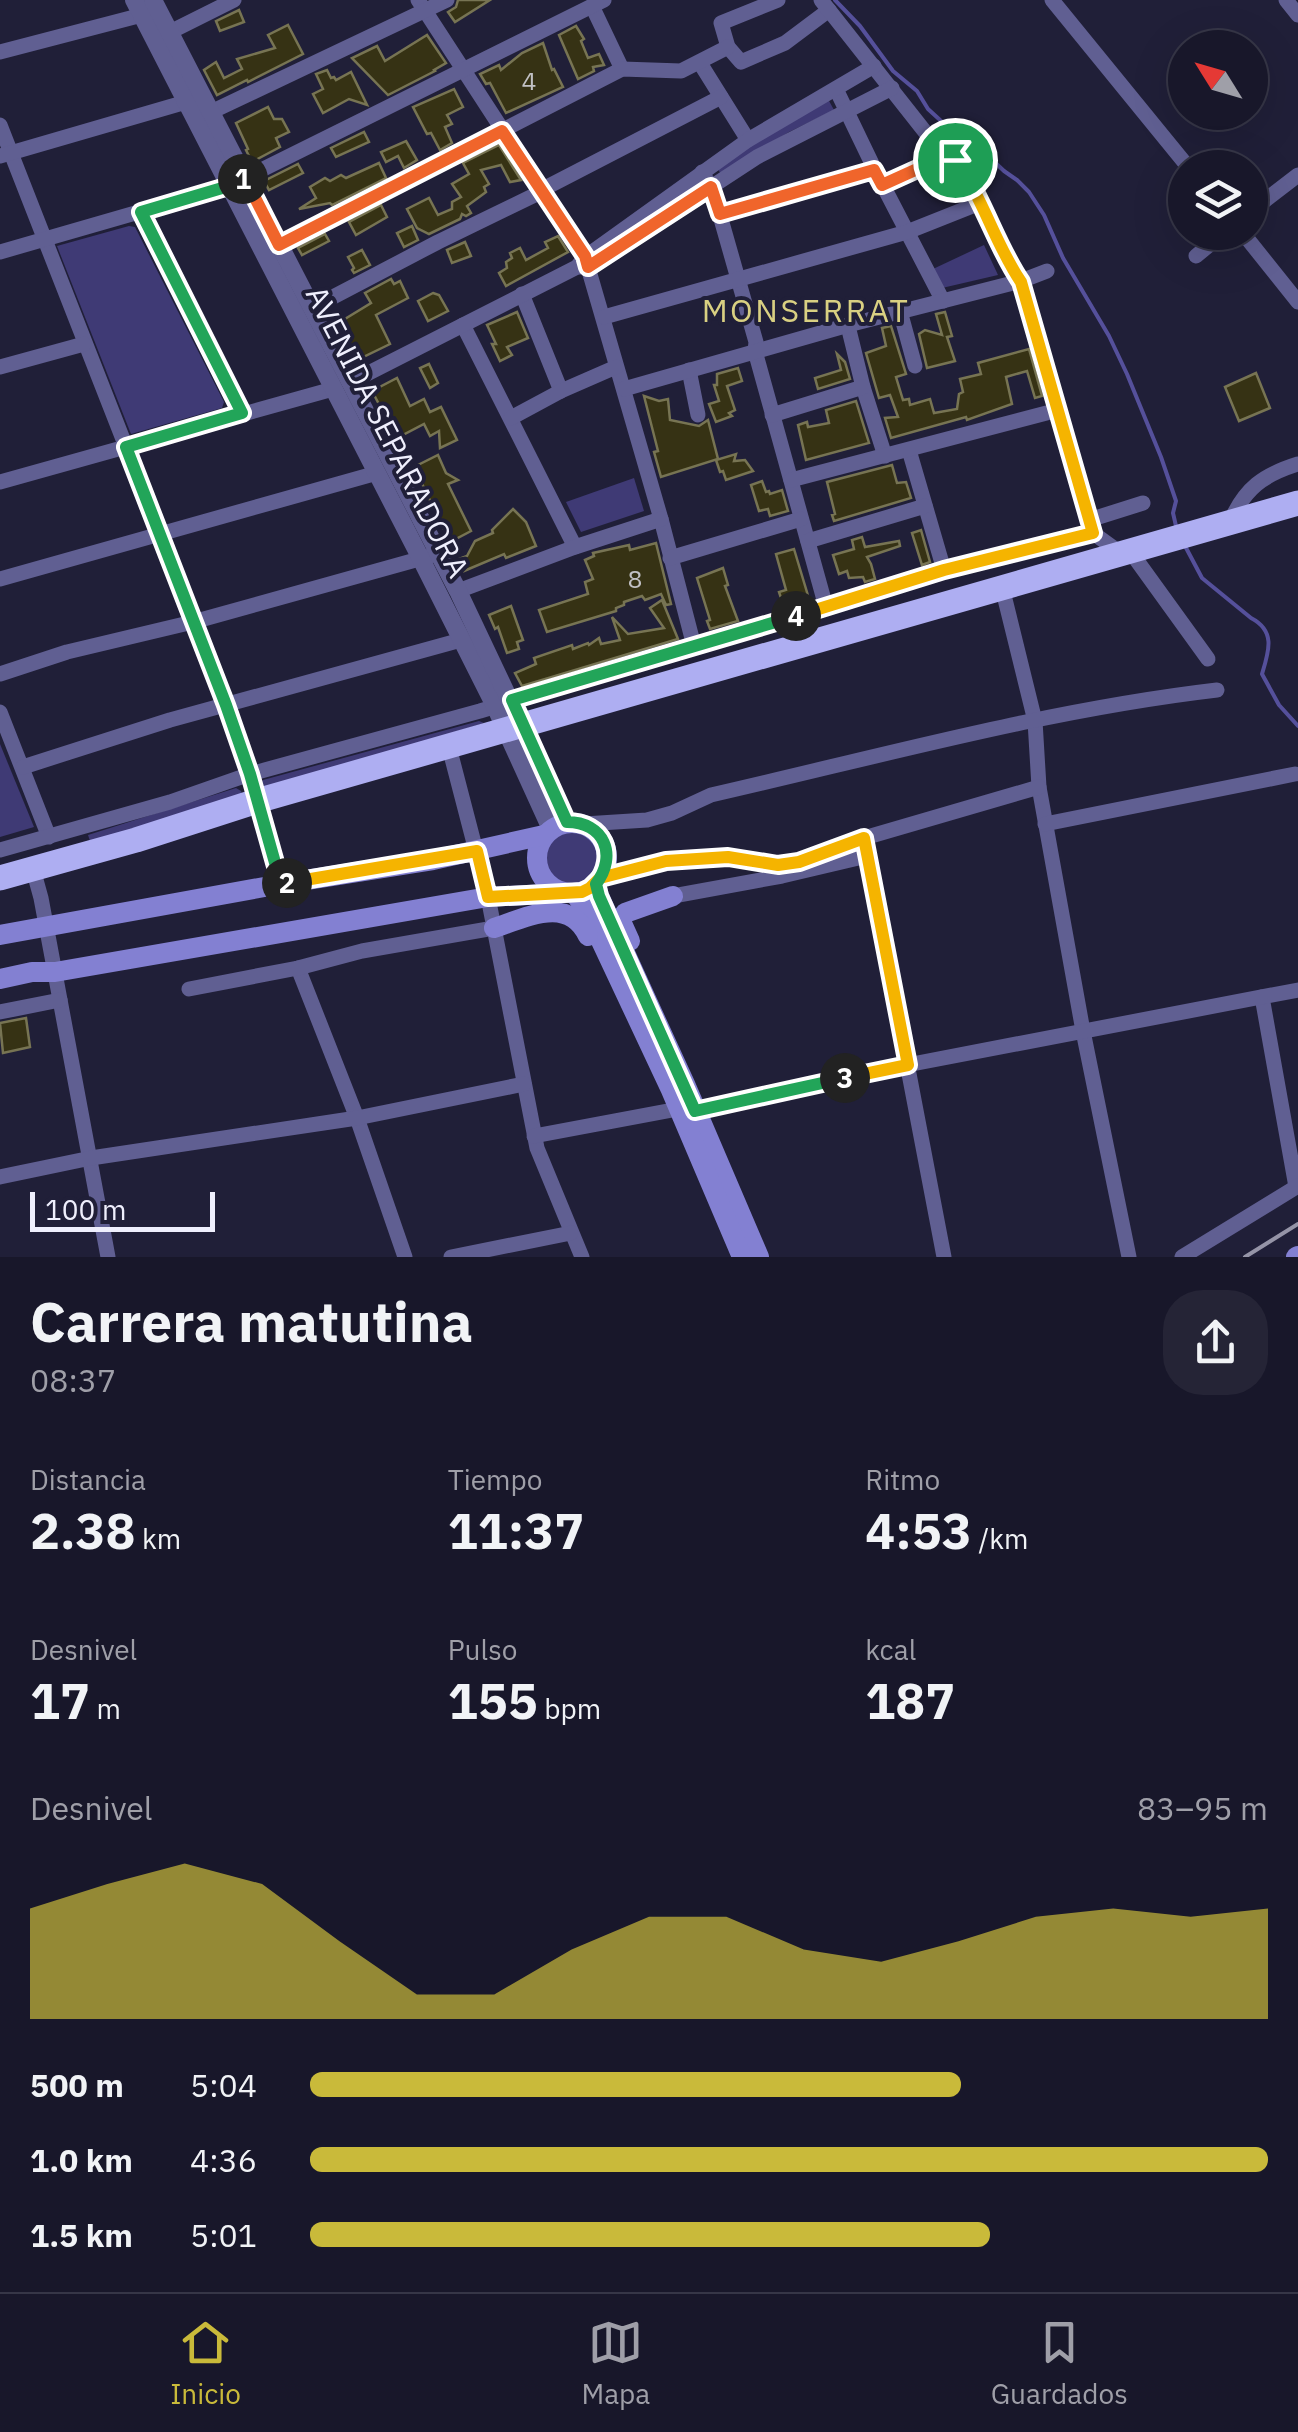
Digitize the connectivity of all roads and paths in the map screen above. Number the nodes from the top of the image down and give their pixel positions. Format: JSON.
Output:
{"nodes":[{"id":1,"x":234,"y":0,"type":"edge"},
{"id":2,"x":447,"y":0,"type":"edge"},
{"id":3,"x":778,"y":0,"type":"edge"},
{"id":4,"x":1052,"y":0,"type":"edge"},
{"id":5,"x":1286,"y":0,"type":"edge"},
{"id":6,"x":598,"y":3,"type":"edge"},
{"id":7,"x":143,"y":5,"type":"edge"},
{"id":8,"x":825,"y":5,"type":"edge"},
{"id":9,"x":422,"y":6,"type":"edge"},
{"id":10,"x":1298,"y":15,"type":"edge"},
{"id":11,"x":170,"y":32,"type":"junction"},
{"id":12,"x":728,"y":47,"type":"junction"},
{"id":13,"x":0,"y":52,"type":"edge"},
{"id":14,"x":700,"y":63,"type":"junction"},
{"id":15,"x":874,"y":66,"type":"junction"},
{"id":16,"x":622,"y":69,"type":"junction"},
{"id":17,"x":464,"y":70,"type":"junction"},
{"id":18,"x":892,"y":88,"type":"junction"},
{"id":19,"x":836,"y":89,"type":"junction"},
{"id":20,"x":720,"y":97,"type":"junction"},
{"id":21,"x":186,"y":102,"type":"junction"},
{"id":22,"x":847,"y":110,"type":"junction"},
{"id":23,"x":210,"y":112,"type":"junction"},
{"id":24,"x":0,"y":125,"type":"edge"},
{"id":25,"x":502,"y":131,"type":"junction"},
{"id":26,"x":748,"y":140,"type":"junction"},
{"id":27,"x":1174,"y":150,"type":"edge"},
{"id":28,"x":5,"y":154,"type":"edge"},
{"id":29,"x":946,"y":156,"type":"junction"},
{"id":30,"x":702,"y":172,"type":"junction"},
{"id":31,"x":1298,"y":175,"type":"edge"},
{"id":32,"x":878,"y":178,"type":"junction"},
{"id":33,"x":237,"y":182,"type":"junction"},
{"id":34,"x":711,"y":187,"type":"junction"},
{"id":35,"x":543,"y":192,"type":"junction"},
{"id":36,"x":1268,"y":198,"type":"edge"},
{"id":37,"x":980,"y":204,"type":"junction"},
{"id":38,"x":141,"y":212,"type":"junction"},
{"id":39,"x":720,"y":214,"type":"junction"},
{"id":40,"x":907,"y":232,"type":"junction"},
{"id":41,"x":44,"y":239,"type":"junction"},
{"id":42,"x":279,"y":245,"type":"junction"},
{"id":43,"x":1203,"y":250,"type":"edge"},
{"id":44,"x":1256,"y":250,"type":"edge"},
{"id":45,"x":0,"y":252,"type":"edge"},
{"id":46,"x":1196,"y":256,"type":"dead end"},
{"id":47,"x":584,"y":263,"type":"junction"},
{"id":48,"x":1047,"y":271,"type":"dead end"},
{"id":49,"x":738,"y":279,"type":"junction"},
{"id":50,"x":1021,"y":282,"type":"junction"},
{"id":51,"x":522,"y":294,"type":"junction"},
{"id":52,"x":943,"y":300,"type":"junction"},
{"id":53,"x":1298,"y":302,"type":"edge"},
{"id":54,"x":312,"y":308,"type":"junction"},
{"id":55,"x":900,"y":311,"type":"junction"},
{"id":56,"x":604,"y":317,"type":"junction"},
{"id":57,"x":464,"y":325,"type":"junction"},
{"id":58,"x":848,"y":326,"type":"junction"},
{"id":59,"x":84,"y":344,"type":"junction"},
{"id":60,"x":755,"y":351,"type":"junction"},
{"id":61,"x":616,"y":366,"type":"junction"},
{"id":62,"x":914,"y":366,"type":"dead end"},
{"id":63,"x":0,"y":368,"type":"edge"},
{"id":64,"x":688,"y":370,"type":"junction"},
{"id":65,"x":342,"y":385,"type":"junction"},
{"id":66,"x":863,"y":387,"type":"junction"},
{"id":67,"x":624,"y":390,"type":"junction"},
{"id":68,"x":560,"y":391,"type":"junction"},
{"id":69,"x":1058,"y":410,"type":"junction"},
{"id":70,"x":242,"y":413,"type":"junction"},
{"id":71,"x":698,"y":415,"type":"dead end"},
{"id":72,"x":772,"y":416,"type":"junction"},
{"id":73,"x":511,"y":418,"type":"junction"},
{"id":74,"x":126,"y":447,"type":"junction"},
{"id":75,"x":909,"y":450,"type":"junction"},
{"id":76,"x":885,"y":456,"type":"junction"},
{"id":77,"x":1298,"y":464,"type":"edge"},
{"id":78,"x":378,"y":474,"type":"junction"},
{"id":79,"x":792,"y":480,"type":"junction"},
{"id":80,"x":0,"y":482,"type":"edge"},
{"id":81,"x":1142,"y":503,"type":"dead end"},
{"id":82,"x":1298,"y":503,"type":"edge"},
{"id":83,"x":926,"y":506,"type":"junction"},
{"id":84,"x":801,"y":519,"type":"junction"},
{"id":85,"x":661,"y":520,"type":"junction"},
{"id":86,"x":1230,"y":522,"type":"junction"},
{"id":87,"x":1091,"y":527,"type":"junction"},
{"id":88,"x":160,"y":535,"type":"junction"},
{"id":89,"x":808,"y":541,"type":"junction"},
{"id":90,"x":575,"y":546,"type":"junction"},
{"id":91,"x":1133,"y":550,"type":"junction"},
{"id":92,"x":430,"y":556,"type":"junction"},
{"id":93,"x":670,"y":558,"type":"junction"},
{"id":94,"x":944,"y":570,"type":"junction"},
{"id":95,"x":0,"y":579,"type":"edge"},
{"id":96,"x":1002,"y":588,"type":"junction"},
{"id":97,"x":458,"y":591,"type":"junction"},
{"id":98,"x":826,"y":607,"type":"junction"},
{"id":99,"x":193,"y":622,"type":"junction"},
{"id":100,"x":462,"y":640,"type":"junction"},
{"id":101,"x":694,"y":646,"type":"junction"},
{"id":102,"x":1208,"y":659,"type":"dead end"},
{"id":103,"x":0,"y":674,"type":"edge"},
{"id":104,"x":1217,"y":690,"type":"dead end"},
{"id":105,"x":226,"y":705,"type":"junction"},
{"id":106,"x":0,"y":712,"type":"edge"},
{"id":107,"x":508,"y":715,"type":"junction"},
{"id":108,"x":1035,"y":720,"type":"junction"},
{"id":109,"x":449,"y":746,"type":"junction"},
{"id":110,"x":22,"y":767,"type":"junction"},
{"id":111,"x":250,"y":774,"type":"junction"},
{"id":112,"x":1295,"y":774,"type":"dead end"},
{"id":113,"x":1039,"y":788,"type":"junction"},
{"id":114,"x":257,"y":801,"type":"junction"},
{"id":115,"x":1045,"y":824,"type":"junction"},
{"id":116,"x":561,"y":828,"type":"junction"},
{"id":117,"x":57,"y":834,"type":"junction"},
{"id":118,"x":864,"y":838,"type":"junction"},
{"id":119,"x":0,"y":850,"type":"edge"},
{"id":120,"x":477,"y":851,"type":"junction"},
{"id":121,"x":867,"y":856,"type":"junction"},
{"id":122,"x":73,"y":858,"type":"junction"},
{"id":123,"x":33,"y":869,"type":"junction"},
{"id":124,"x":0,"y":878,"type":"edge"},
{"id":125,"x":598,"y":881,"type":"junction"},
{"id":126,"x":281,"y":884,"type":"junction"},
{"id":127,"x":569,"y":893,"type":"junction"},
{"id":128,"x":672,"y":896,"type":"joint"},
{"id":129,"x":488,"y":897,"type":"junction"},
{"id":130,"x":46,"y":927,"type":"junction"},
{"id":131,"x":494,"y":928,"type":"junction"},
{"id":132,"x":0,"y":935,"type":"edge"},
{"id":133,"x":298,"y":968,"type":"junction"},
{"id":134,"x":55,"y":972,"type":"junction"},
{"id":135,"x":0,"y":979,"type":"edge"},
{"id":136,"x":189,"y":989,"type":"dead end"},
{"id":137,"x":1298,"y":990,"type":"edge"},
{"id":138,"x":1262,"y":997,"type":"junction"},
{"id":139,"x":60,"y":1000,"type":"junction"},
{"id":140,"x":0,"y":1012,"type":"edge"},
{"id":141,"x":1083,"y":1032,"type":"junction"},
{"id":142,"x":908,"y":1065,"type":"junction"},
{"id":143,"x":673,"y":1077,"type":"junction"},
{"id":144,"x":524,"y":1084,"type":"junction"},
{"id":145,"x":686,"y":1110,"type":"junction"},
{"id":146,"x":357,"y":1118,"type":"junction"},
{"id":147,"x":534,"y":1136,"type":"junction"},
{"id":148,"x":90,"y":1158,"type":"junction"},
{"id":149,"x":0,"y":1177,"type":"edge"},
{"id":150,"x":1297,"y":1187,"type":"edge"},
{"id":151,"x":571,"y":1233,"type":"junction"},
{"id":152,"x":108,"y":1257,"type":"edge"},
{"id":153,"x":405,"y":1257,"type":"edge"},
{"id":154,"x":451,"y":1257,"type":"edge"},
{"id":155,"x":582,"y":1257,"type":"edge"},
{"id":156,"x":742,"y":1257,"type":"edge"},
{"id":157,"x":759,"y":1257,"type":"edge"},
{"id":158,"x":944,"y":1257,"type":"edge"},
{"id":159,"x":1129,"y":1257,"type":"edge"},
{"id":160,"x":1182,"y":1257,"type":"edge"}],
"edges":[{"from":1,"to":11,"type":"street"},
{"from":2,"to":9,"type":"street"},
{"from":3,"to":12,"type":"street"},
{"from":4,"to":27,"type":"street"},
{"from":5,"to":10,"type":"street"},
{"from":6,"to":16,"type":"street"},
{"from":6,"to":17,"type":"street"},
{"from":7,"to":11,"type":"street","name":"AVENIDA SEPARADORA"},
{"from":7,"to":13,"type":"street"},
{"from":7,"to":21,"type":"street","name":"AVENIDA SEPARADORA"},
{"from":8,"to":12,"type":"street"},
{"from":8,"to":15,"type":"street"},
{"from":9,"to":17,"type":"street"},
{"from":9,"to":23,"type":"street"},
{"from":11,"to":23,"type":"street","name":"AVENIDA SEPARADORA"},
{"from":12,"to":14,"type":"street"},
{"from":14,"to":16,"type":"street"},
{"from":14,"to":20,"type":"street"},
{"from":15,"to":18,"type":"street"},
{"from":15,"to":19,"type":"street"},
{"from":16,"to":25,"type":"street"},
{"from":17,"to":25,"type":"street"},
{"from":17,"to":33,"type":"street"},
{"from":18,"to":22,"type":"street"},
{"from":18,"to":29,"type":"street"},
{"from":19,"to":22,"type":"street"},
{"from":19,"to":26,"type":"street"},
{"from":20,"to":26,"type":"street"},
{"from":20,"to":35,"type":"street"},
{"from":21,"to":28,"type":"street"},
{"from":21,"to":33,"type":"street","name":"AVENIDA SEPARADORA"},
{"from":22,"to":32,"type":"street"},
{"from":22,"to":34,"type":"street"},
{"from":23,"to":33,"type":"street","name":"AVENIDA SEPARADORA"},
{"from":24,"to":28,"type":"street"},
{"from":25,"to":35,"type":"street"},
{"from":25,"to":42,"type":"street"},
{"from":26,"to":30,"type":"street"},
{"from":28,"to":41,"type":"street"},
{"from":29,"to":32,"type":"street"},
{"from":29,"to":37,"type":"street"},
{"from":30,"to":34,"type":"street"},
{"from":30,"to":47,"type":"street"},
{"from":31,"to":36,"type":"street"},
{"from":32,"to":39,"type":"street"},
{"from":32,"to":40,"type":"street"},
{"from":33,"to":38,"type":"street"},
{"from":33,"to":42,"type":"street","name":"AVENIDA SEPARADORA"},
{"from":33,"to":65,"type":"street","name":"AVENIDA SEPARADORA"},
{"from":34,"to":39,"type":"street"},
{"from":34,"to":47,"type":"street"},
{"from":35,"to":47,"type":"street"},
{"from":35,"to":54,"type":"street"},
{"from":37,"to":40,"type":"street"},
{"from":37,"to":50,"type":"street"},
{"from":38,"to":41,"type":"street"},
{"from":38,"to":70,"type":"street"},
{"from":39,"to":49,"type":"street"},
{"from":40,"to":49,"type":"street"},
{"from":40,"to":52,"type":"street"},
{"from":41,"to":45,"type":"street"},
{"from":41,"to":59,"type":"street"},
{"from":42,"to":54,"type":"street","name":"AVENIDA SEPARADORA"},
{"from":43,"to":46,"type":"street"},
{"from":44,"to":53,"type":"street"},
{"from":47,"to":51,"type":"street"},
{"from":47,"to":56,"type":"street"},
{"from":48,"to":50,"type":"street"},
{"from":49,"to":56,"type":"street"},
{"from":49,"to":60,"type":"street"},
{"from":50,"to":52,"type":"street"},
{"from":50,"to":69,"type":"street"},
{"from":51,"to":57,"type":"street"},
{"from":51,"to":68,"type":"street"},
{"from":52,"to":55,"type":"street"},
{"from":54,"to":65,"type":"street","name":"AVENIDA SEPARADORA"},
{"from":55,"to":58,"type":"street"},
{"from":55,"to":62,"type":"street"},
{"from":56,"to":61,"type":"street"},
{"from":57,"to":65,"type":"street"},
{"from":57,"to":73,"type":"street"},
{"from":58,"to":60,"type":"street"},
{"from":58,"to":66,"type":"street"},
{"from":59,"to":63,"type":"street"},
{"from":59,"to":74,"type":"street"},
{"from":60,"to":64,"type":"street"},
{"from":60,"to":72,"type":"street"},
{"from":61,"to":67,"type":"street"},
{"from":61,"to":68,"type":"street"},
{"from":64,"to":67,"type":"street"},
{"from":64,"to":71,"type":"street"},
{"from":65,"to":70,"type":"street"},
{"from":65,"to":78,"type":"street","name":"AVENIDA SEPARADORA"},
{"from":65,"to":92,"type":"street","name":"AVENIDA SEPARADORA"},
{"from":66,"to":72,"type":"street"},
{"from":66,"to":76,"type":"street"},
{"from":67,"to":85,"type":"street"},
{"from":68,"to":73,"type":"street"},
{"from":69,"to":75,"type":"street"},
{"from":69,"to":87,"type":"street"},
{"from":70,"to":74,"type":"street"},
{"from":72,"to":79,"type":"street"},
{"from":73,"to":90,"type":"street"},
{"from":74,"to":80,"type":"street"},
{"from":74,"to":88,"type":"street"},
{"from":75,"to":76,"type":"street"},
{"from":75,"to":83,"type":"street"},
{"from":76,"to":79,"type":"street"},
{"from":77,"to":86,"type":"street"},
{"from":78,"to":88,"type":"street"},
{"from":78,"to":92,"type":"street","name":"AVENIDA SEPARADORA"},
{"from":79,"to":84,"type":"street"},
{"from":81,"to":87,"type":"street"},
{"from":82,"to":86,"type":"highway"},
{"from":83,"to":89,"type":"street"},
{"from":83,"to":94,"type":"street"},
{"from":84,"to":89,"type":"street"},
{"from":84,"to":93,"type":"street"},
{"from":85,"to":90,"type":"street"},
{"from":85,"to":93,"type":"street"},
{"from":86,"to":91,"type":"highway"},
{"from":87,"to":91,"type":"street"},
{"from":87,"to":94,"type":"street"},
{"from":88,"to":95,"type":"street"},
{"from":88,"to":99,"type":"street"},
{"from":89,"to":98,"type":"street"},
{"from":90,"to":97,"type":"street"},
{"from":91,"to":96,"type":"highway"},
{"from":91,"to":102,"type":"street"},
{"from":92,"to":97,"type":"street","name":"AVENIDA SEPARADORA"},
{"from":92,"to":99,"type":"street"},
{"from":92,"to":100,"type":"street","name":"AVENIDA SEPARADORA"},
{"from":93,"to":101,"type":"street"},
{"from":94,"to":98,"type":"street"},
{"from":96,"to":107,"type":"highway"},
{"from":96,"to":108,"type":"street"},
{"from":97,"to":107,"type":"street","name":"AVENIDA SEPARADORA"},
{"from":98,"to":101,"type":"street"},
{"from":99,"to":103,"type":"street"},
{"from":99,"to":105,"type":"street"},
{"from":100,"to":105,"type":"street"},
{"from":100,"to":107,"type":"street","name":"AVENIDA SEPARADORA"},
{"from":101,"to":107,"type":"street"},
{"from":104,"to":108,"type":"street"},
{"from":105,"to":110,"type":"street"},
{"from":105,"to":111,"type":"street"},
{"from":106,"to":110,"type":"street"},
{"from":107,"to":109,"type":"highway"},
{"from":107,"to":111,"type":"street"},
{"from":107,"to":116,"type":"street"},
{"from":108,"to":113,"type":"street"},
{"from":108,"to":116,"type":"street"},
{"from":109,"to":114,"type":"highway"},
{"from":109,"to":120,"type":"street"},
{"from":110,"to":117,"type":"street"},
{"from":111,"to":114,"type":"street"},
{"from":111,"to":117,"type":"street"},
{"from":112,"to":115,"type":"street"},
{"from":113,"to":115,"type":"street"},
{"from":113,"to":118,"type":"street"},
{"from":114,"to":122,"type":"highway"},
{"from":114,"to":126,"type":"street"},
{"from":115,"to":141,"type":"street"},
{"from":116,"to":120,"type":"main road"},
{"from":116,"to":125,"type":"main road"},
{"from":116,"to":127,"type":"main road"},
{"from":117,"to":119,"type":"street"},
{"from":117,"to":122,"type":"street"},
{"from":118,"to":121,"type":"street"},
{"from":118,"to":125,"type":"street"},
{"from":120,"to":126,"type":"main road"},
{"from":120,"to":129,"type":"street"},
{"from":121,"to":128,"type":"street"},
{"from":121,"to":142,"type":"street"},
{"from":122,"to":123,"type":"highway"},
{"from":123,"to":124,"type":"highway"},
{"from":123,"to":130,"type":"street"},
{"from":125,"to":127,"type":"main road"},
{"from":125,"to":143,"type":"main road"},
{"from":126,"to":130,"type":"main road"},
{"from":127,"to":129,"type":"main road"},
{"from":127,"to":143,"type":"main road"},
{"from":128,"to":143,"type":"main road"},
{"from":129,"to":131,"type":"street"},
{"from":129,"to":134,"type":"main road"},
{"from":130,"to":132,"type":"main road"},
{"from":130,"to":134,"type":"street"},
{"from":131,"to":133,"type":"street"},
{"from":131,"to":143,"type":"main road"},
{"from":131,"to":144,"type":"street"},
{"from":133,"to":136,"type":"street"},
{"from":133,"to":146,"type":"street"},
{"from":134,"to":135,"type":"main road"},
{"from":134,"to":139,"type":"street"},
{"from":137,"to":138,"type":"street"},
{"from":138,"to":141,"type":"street"},
{"from":138,"to":150,"type":"street"},
{"from":139,"to":140,"type":"street"},
{"from":139,"to":148,"type":"street"},
{"from":141,"to":142,"type":"street"},
{"from":141,"to":159,"type":"street"},
{"from":142,"to":145,"type":"street"},
{"from":142,"to":158,"type":"street"},
{"from":143,"to":145,"type":"main road"},
{"from":144,"to":146,"type":"street"},
{"from":144,"to":147,"type":"street"},
{"from":145,"to":147,"type":"street"},
{"from":145,"to":156,"type":"main road"},
{"from":145,"to":157,"type":"main road"},
{"from":146,"to":148,"type":"street"},
{"from":146,"to":153,"type":"street"},
{"from":147,"to":151,"type":"street"},
{"from":148,"to":149,"type":"street"},
{"from":148,"to":152,"type":"street"},
{"from":150,"to":160,"type":"street"},
{"from":151,"to":154,"type":"street"},
{"from":151,"to":155,"type":"street"}]}
